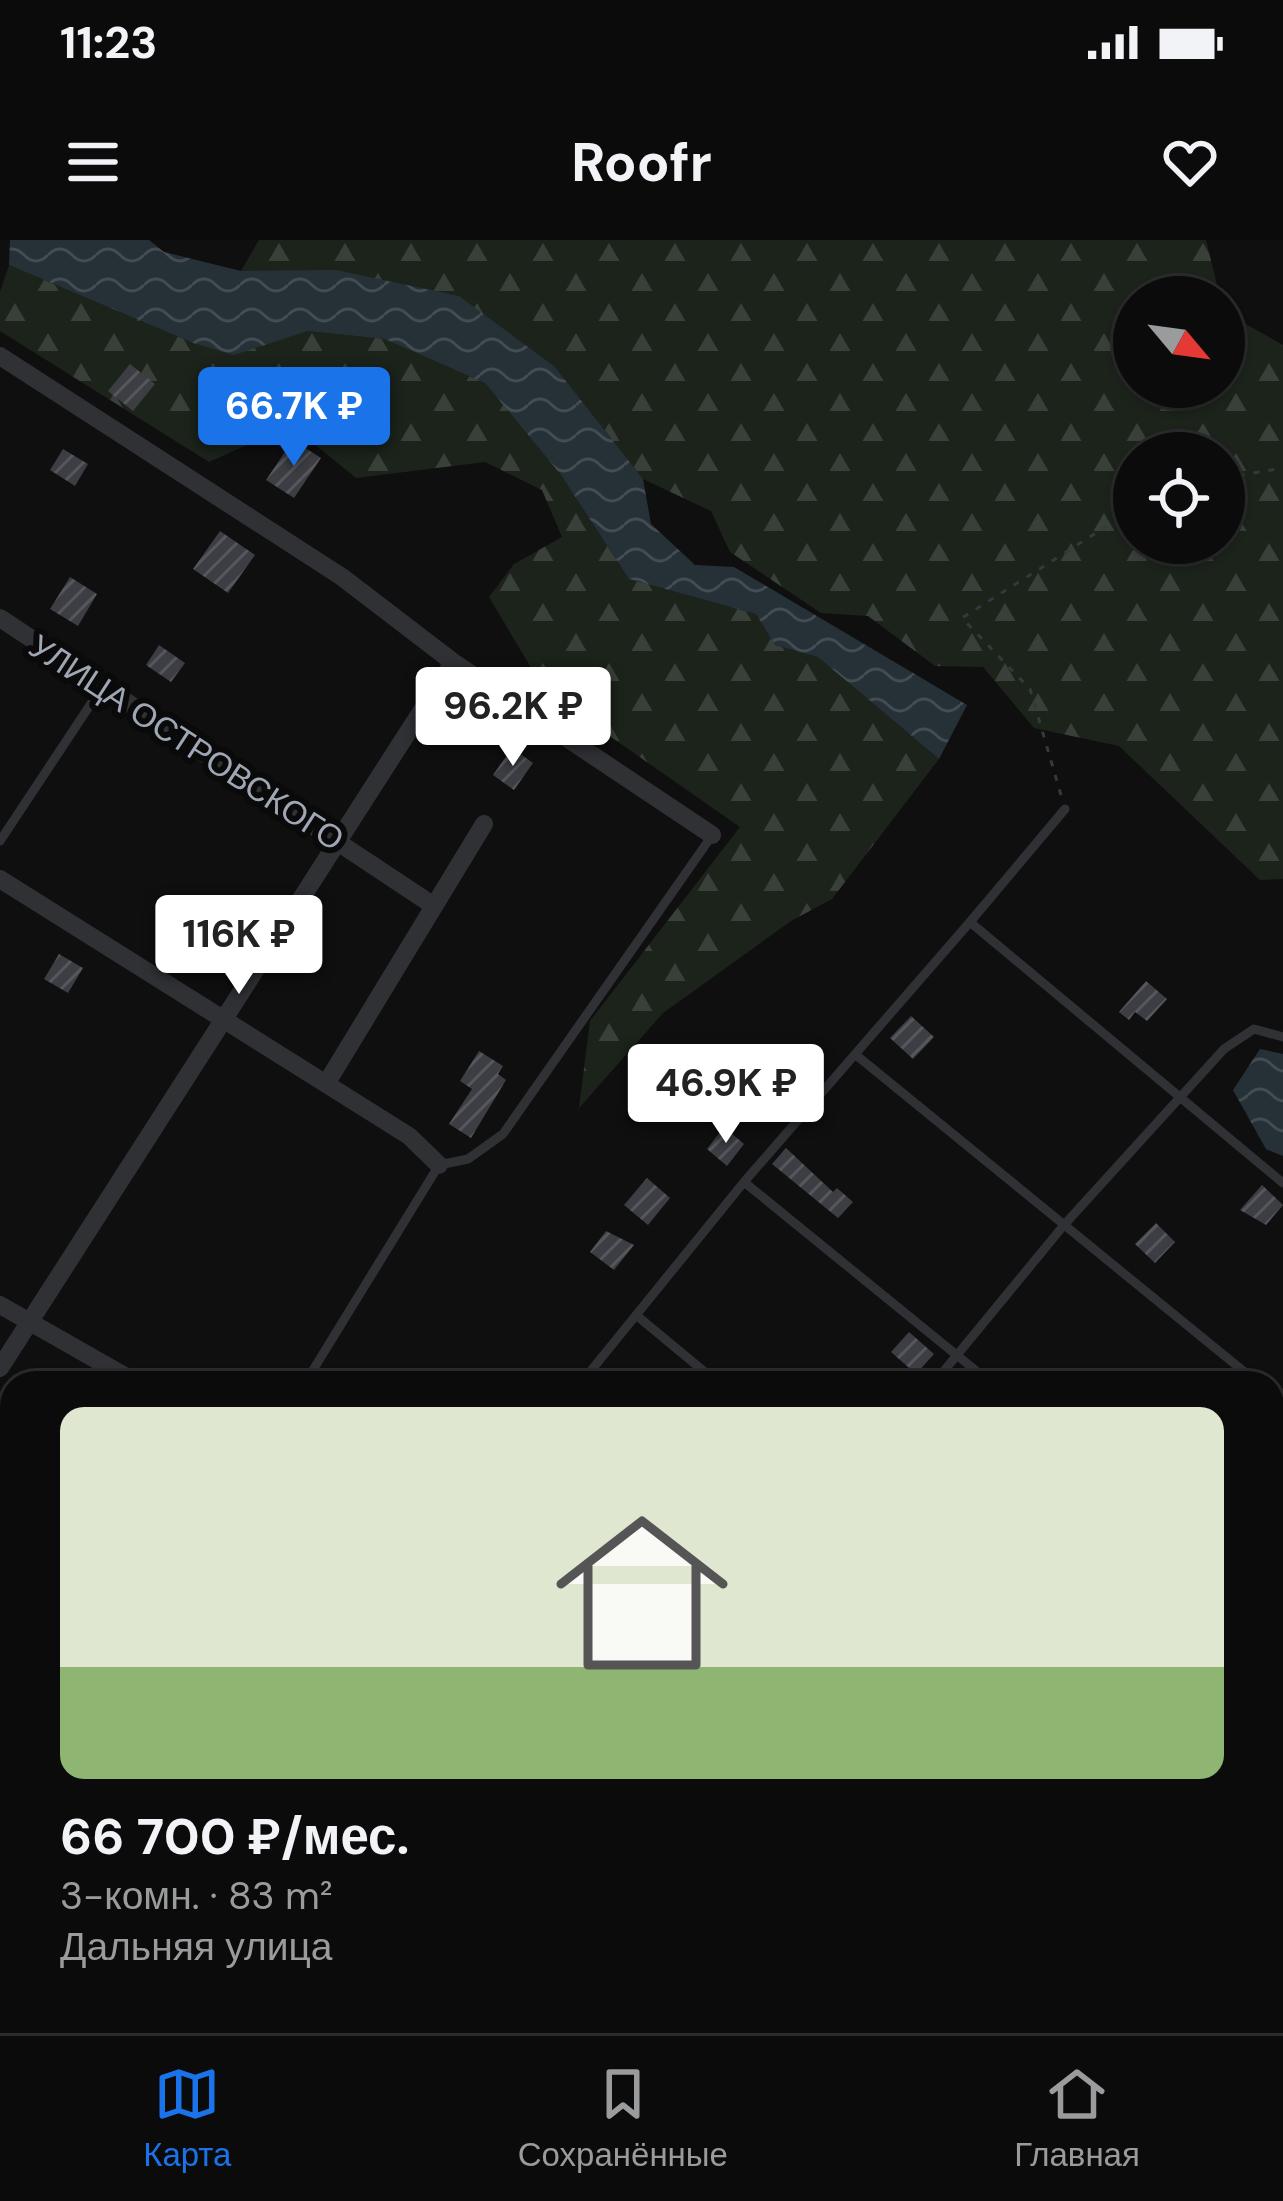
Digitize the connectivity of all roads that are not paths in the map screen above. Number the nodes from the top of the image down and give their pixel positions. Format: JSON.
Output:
{"nodes":[{"id":1,"x":0,"y":356,"type":"edge"},
{"id":2,"x":0,"y":618,"type":"edge"},
{"id":3,"x":453,"y":662,"type":"junction"},
{"id":4,"x":102,"y":687,"type":"junction"},
{"id":5,"x":1065,"y":809,"type":"road end"},
{"id":6,"x":484,"y":824,"type":"dead end"},
{"id":7,"x":712,"y":835,"type":"joint"},
{"id":8,"x":337,"y":840,"type":"junction"},
{"id":9,"x":0,"y":841,"type":"edge"},
{"id":10,"x":0,"y":879,"type":"edge"},
{"id":11,"x":434,"y":906,"type":"junction"},
{"id":12,"x":970,"y":922,"type":"junction"},
{"id":13,"x":222,"y":1018,"type":"junction"},
{"id":14,"x":1283,"y":1037,"type":"edge"},
{"id":15,"x":856,"y":1055,"type":"junction"},
{"id":16,"x":326,"y":1084,"type":"junction"},
{"id":17,"x":1177,"y":1098,"type":"junction"},
{"id":18,"x":440,"y":1165,"type":"junction"},
{"id":19,"x":744,"y":1182,"type":"junction"},
{"id":20,"x":1283,"y":1183,"type":"edge"},
{"id":21,"x":1064,"y":1226,"type":"junction"},
{"id":22,"x":0,"y":1305,"type":"edge"},
{"id":23,"x":636,"y":1315,"type":"junction"},
{"id":24,"x":30,"y":1321,"type":"junction"},
{"id":25,"x":957,"y":1355,"type":"junction"},
{"id":26,"x":0,"y":1368,"type":"edge"},
{"id":27,"x":116,"y":1371,"type":"edge"},
{"id":28,"x":312,"y":1371,"type":"edge"},
{"id":29,"x":591,"y":1371,"type":"edge"},
{"id":30,"x":704,"y":1371,"type":"edge"},
{"id":31,"x":944,"y":1371,"type":"edge"},
{"id":32,"x":976,"y":1371,"type":"edge"},
{"id":33,"x":1243,"y":1371,"type":"edge"}],
"edges":[{"from":1,"to":3,"type":"street"},
{"from":2,"to":4,"type":"street","name":"УЛИЦА ОСТРОВСКОГО"},
{"from":3,"to":7,"type":"street"},
{"from":3,"to":8,"type":"street"},
{"from":4,"to":8,"type":"street","name":"УЛИЦА ОСТРОВСКОГО"},
{"from":4,"to":9,"type":"lane"},
{"from":5,"to":12,"type":"lane"},
{"from":6,"to":11,"type":"street"},
{"from":7,"to":18,"type":"lane"},
{"from":8,"to":11,"type":"street","name":"УЛИЦА ОСТРОВСКОГО"},
{"from":8,"to":13,"type":"street"},
{"from":10,"to":13,"type":"street"},
{"from":11,"to":16,"type":"street"},
{"from":12,"to":15,"type":"lane"},
{"from":12,"to":17,"type":"lane"},
{"from":13,"to":16,"type":"street"},
{"from":13,"to":24,"type":"street"},
{"from":14,"to":17,"type":"lane"},
{"from":15,"to":19,"type":"lane"},
{"from":15,"to":21,"type":"lane"},
{"from":16,"to":18,"type":"street"},
{"from":17,"to":20,"type":"lane"},
{"from":17,"to":21,"type":"lane"},
{"from":18,"to":28,"type":"lane"},
{"from":19,"to":23,"type":"lane"},
{"from":19,"to":25,"type":"lane"},
{"from":21,"to":25,"type":"lane"},
{"from":21,"to":33,"type":"lane"},
{"from":22,"to":24,"type":"street"},
{"from":23,"to":29,"type":"lane"},
{"from":23,"to":30,"type":"lane"},
{"from":24,"to":26,"type":"street"},
{"from":24,"to":27,"type":"street"},
{"from":25,"to":31,"type":"lane"},
{"from":25,"to":32,"type":"lane"}]}
